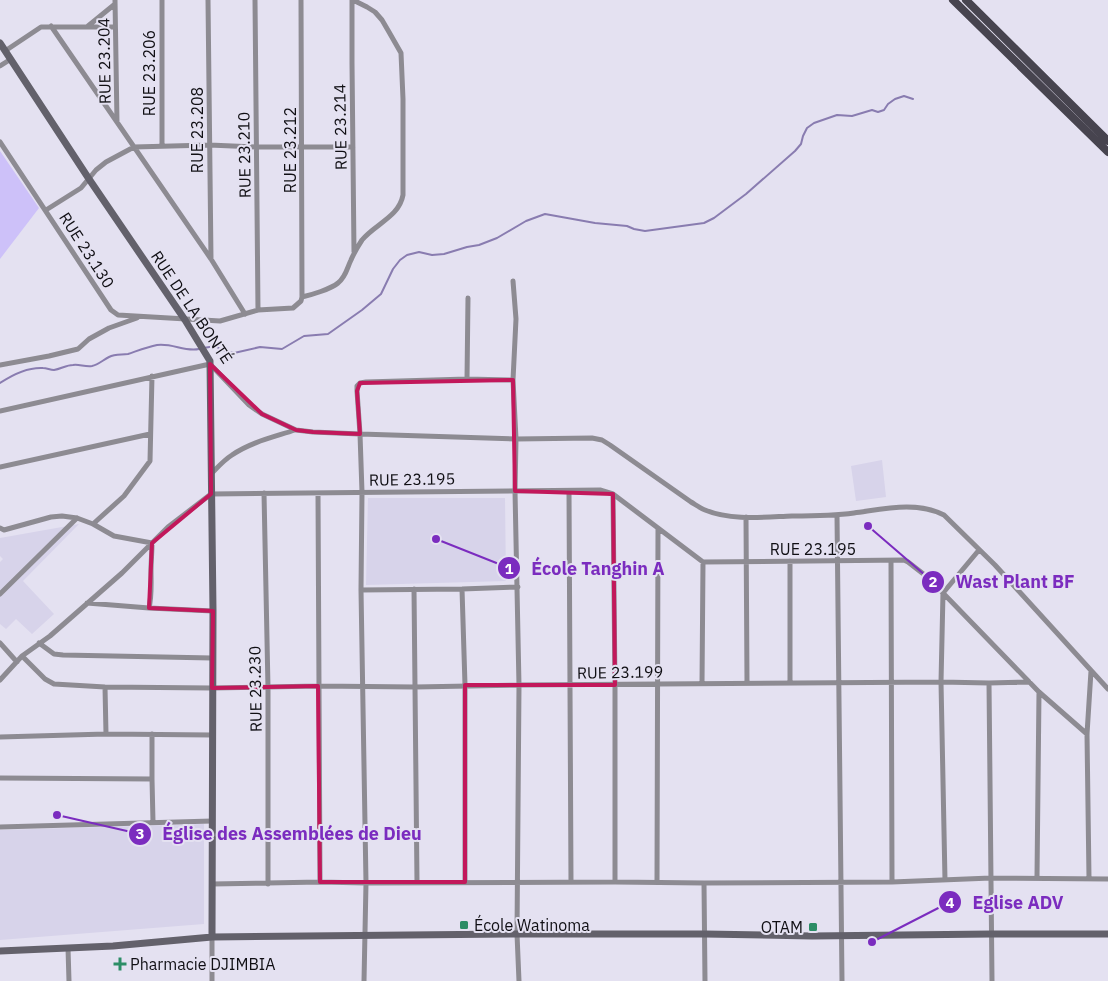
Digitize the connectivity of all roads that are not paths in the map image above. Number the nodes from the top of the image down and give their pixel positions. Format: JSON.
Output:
{"nodes":[{"id":1,"x":162,"y":0,"type":"edge"},
{"id":2,"x":208,"y":0,"type":"edge"},
{"id":3,"x":255,"y":0,"type":"edge"},
{"id":4,"x":301,"y":0,"type":"edge"},
{"id":5,"x":353,"y":0,"type":"edge"},
{"id":6,"x":953,"y":0,"type":"edge"},
{"id":7,"x":966,"y":0,"type":"edge"},
{"id":8,"x":115,"y":2,"type":"edge"},
{"id":9,"x":51,"y":26,"type":"junction"},
{"id":10,"x":88,"y":26,"type":"junction"},
{"id":11,"x":116,"y":27,"type":"junction"},
{"id":12,"x":0,"y":43,"type":"edge"},
{"id":13,"x":5,"y":50,"type":"junction"},
{"id":14,"x":11,"y":59,"type":"junction"},
{"id":15,"x":0,"y":66,"type":"edge"},
{"id":16,"x":117,"y":122,"type":"junction"},
{"id":17,"x":1108,"y":141,"type":"edge"},
{"id":18,"x":0,"y":142,"type":"edge"},
{"id":19,"x":162,"y":146,"type":"junction"},
{"id":20,"x":209,"y":146,"type":"junction"},
{"id":21,"x":134,"y":147,"type":"junction"},
{"id":22,"x":257,"y":147,"type":"junction"},
{"id":23,"x":302,"y":147,"type":"junction"},
{"id":24,"x":353,"y":147,"type":"junction"},
{"id":25,"x":1108,"y":152,"type":"edge"},
{"id":26,"x":90,"y":179,"type":"junction"},
{"id":27,"x":46,"y":210,"type":"junction"},
{"id":28,"x":354,"y":253,"type":"junction"},
{"id":29,"x":211,"y":259,"type":"junction"},
{"id":30,"x":513,"y":281,"type":"dead end"},
{"id":31,"x":468,"y":298,"type":"dead end"},
{"id":32,"x":302,"y":299,"type":"junction"},
{"id":33,"x":258,"y":310,"type":"junction"},
{"id":34,"x":245,"y":314,"type":"junction"},
{"id":35,"x":140,"y":317,"type":"junction"},
{"id":36,"x":185,"y":320,"type":"junction"},
{"id":37,"x":209,"y":361,"type":"junction"},
{"id":38,"x":0,"y":365,"type":"edge"},
{"id":39,"x":152,"y":376,"type":"junction"},
{"id":40,"x":467,"y":379,"type":"junction"},
{"id":41,"x":514,"y":380,"type":"junction"},
{"id":42,"x":0,"y":411,"type":"edge"},
{"id":43,"x":296,"y":430,"type":"junction"},
{"id":44,"x":150,"y":434,"type":"junction"},
{"id":45,"x":360,"y":434,"type":"junction"},
{"id":46,"x":516,"y":439,"type":"junction"},
{"id":47,"x":0,"y":467,"type":"edge"},
{"id":48,"x":210,"y":474,"type":"junction"},
{"id":49,"x":516,"y":491,"type":"junction"},
{"id":50,"x":569,"y":491,"type":"junction"},
{"id":51,"x":362,"y":492,"type":"junction"},
{"id":52,"x":264,"y":493,"type":"junction"},
{"id":53,"x":318,"y":493,"type":"junction"},
{"id":54,"x":211,"y":494,"type":"junction"},
{"id":55,"x":612,"y":494,"type":"junction"},
{"id":56,"x":837,"y":515,"type":"junction"},
{"id":57,"x":746,"y":517,"type":"junction"},
{"id":58,"x":78,"y":518,"type":"junction"},
{"id":59,"x":93,"y":524,"type":"junction"},
{"id":60,"x":0,"y":528,"type":"edge"},
{"id":61,"x":658,"y":529,"type":"junction"},
{"id":62,"x":152,"y":543,"type":"junction"},
{"id":63,"x":979,"y":550,"type":"junction"},
{"id":64,"x":790,"y":561,"type":"junction"},
{"id":65,"x":838,"y":561,"type":"junction"},
{"id":66,"x":891,"y":561,"type":"junction"},
{"id":67,"x":703,"y":562,"type":"junction"},
{"id":68,"x":746,"y":562,"type":"junction"},
{"id":69,"x":518,"y":587,"type":"junction"},
{"id":70,"x":414,"y":589,"type":"junction"},
{"id":71,"x":462,"y":589,"type":"junction"},
{"id":72,"x":361,"y":590,"type":"junction"},
{"id":73,"x":943,"y":593,"type":"junction"},
{"id":74,"x":0,"y":594,"type":"edge"},
{"id":75,"x":87,"y":603,"type":"junction"},
{"id":76,"x":149,"y":608,"type":"junction"},
{"id":77,"x":212,"y":611,"type":"junction"},
{"id":78,"x":0,"y":643,"type":"edge"},
{"id":79,"x":39,"y":643,"type":"junction"},
{"id":80,"x":22,"y":656,"type":"junction"},
{"id":81,"x":212,"y":658,"type":"junction"},
{"id":82,"x":17,"y":662,"type":"junction"},
{"id":83,"x":1091,"y":671,"type":"junction"},
{"id":84,"x":0,"y":680,"type":"edge"},
{"id":85,"x":941,"y":682,"type":"junction"},
{"id":86,"x":1029,"y":682,"type":"junction"},
{"id":87,"x":790,"y":683,"type":"junction"},
{"id":88,"x":839,"y":683,"type":"junction"},
{"id":89,"x":891,"y":683,"type":"junction"},
{"id":90,"x":989,"y":683,"type":"junction"},
{"id":91,"x":658,"y":684,"type":"junction"},
{"id":92,"x":702,"y":684,"type":"junction"},
{"id":93,"x":747,"y":684,"type":"junction"},
{"id":94,"x":466,"y":685,"type":"junction"},
{"id":95,"x":520,"y":685,"type":"junction"},
{"id":96,"x":570,"y":685,"type":"junction"},
{"id":97,"x":615,"y":685,"type":"junction"},
{"id":98,"x":318,"y":686,"type":"junction"},
{"id":99,"x":363,"y":686,"type":"junction"},
{"id":100,"x":415,"y":686,"type":"junction"},
{"id":101,"x":104,"y":687,"type":"junction"},
{"id":102,"x":212,"y":688,"type":"junction"},
{"id":103,"x":268,"y":688,"type":"junction"},
{"id":104,"x":1108,"y":689,"type":"edge"},
{"id":105,"x":1039,"y":692,"type":"junction"},
{"id":106,"x":106,"y":734,"type":"junction"},
{"id":107,"x":152,"y":734,"type":"junction"},
{"id":108,"x":1087,"y":734,"type":"junction"},
{"id":109,"x":212,"y":735,"type":"junction"},
{"id":110,"x":0,"y":737,"type":"edge"},
{"id":111,"x":0,"y":778,"type":"edge"},
{"id":112,"x":152,"y":779,"type":"junction"},
{"id":113,"x":212,"y":821,"type":"junction"},
{"id":114,"x":153,"y":822,"type":"junction"},
{"id":115,"x":0,"y":827,"type":"edge"},
{"id":116,"x":1037,"y":877,"type":"junction"},
{"id":117,"x":992,"y":878,"type":"junction"},
{"id":118,"x":1089,"y":878,"type":"junction"},
{"id":119,"x":1108,"y":879,"type":"edge"},
{"id":120,"x":945,"y":880,"type":"junction"},
{"id":121,"x":320,"y":882,"type":"junction"},
{"id":122,"x":417,"y":882,"type":"junction"},
{"id":123,"x":465,"y":882,"type":"junction"},
{"id":124,"x":518,"y":882,"type":"junction"},
{"id":125,"x":571,"y":882,"type":"junction"},
{"id":126,"x":615,"y":882,"type":"junction"},
{"id":127,"x":658,"y":882,"type":"junction"},
{"id":128,"x":841,"y":882,"type":"junction"},
{"id":129,"x":892,"y":882,"type":"junction"},
{"id":130,"x":366,"y":883,"type":"junction"},
{"id":131,"x":704,"y":883,"type":"junction"},
{"id":132,"x":212,"y":884,"type":"junction"},
{"id":133,"x":268,"y":884,"type":"junction"},
{"id":134,"x":517,"y":934,"type":"junction"},
{"id":135,"x":705,"y":934,"type":"junction"},
{"id":136,"x":991,"y":934,"type":"junction"},
{"id":137,"x":1108,"y":934,"type":"edge"},
{"id":138,"x":365,"y":935,"type":"junction"},
{"id":139,"x":842,"y":935,"type":"junction"},
{"id":140,"x":212,"y":937,"type":"junction"},
{"id":141,"x":68,"y":948,"type":"junction"},
{"id":142,"x":0,"y":951,"type":"edge"},
{"id":143,"x":69,"y":981,"type":"edge"},
{"id":144,"x":212,"y":981,"type":"edge"},
{"id":145,"x":364,"y":981,"type":"edge"},
{"id":146,"x":518,"y":981,"type":"edge"},
{"id":147,"x":705,"y":981,"type":"edge"},
{"id":148,"x":842,"y":981,"type":"edge"},
{"id":149,"x":992,"y":981,"type":"edge"}],
"edges":[{"from":1,"to":19,"type":"street","name":"RUE 23.206"},
{"from":2,"to":20,"type":"street","name":"RUE 23.208"},
{"from":3,"to":22,"type":"street","name":"RUE 23.210"},
{"from":4,"to":23,"type":"street","name":"RUE 23.212"},
{"from":5,"to":24,"type":"street","name":"RUE 23.214"},
{"from":5,"to":28,"type":"street"},
{"from":6,"to":25,"type":"main road"},
{"from":7,"to":17,"type":"main road"},
{"from":8,"to":10,"type":"street"},
{"from":8,"to":11,"type":"street","name":"RUE 23.204"},
{"from":9,"to":10,"type":"street"},
{"from":9,"to":13,"type":"street"},
{"from":9,"to":16,"type":"street"},
{"from":10,"to":11,"type":"street"},
{"from":11,"to":16,"type":"street","name":"RUE 23.204"},
{"from":12,"to":13,"type":"street","name":"RUE DE LA BONTÉ"},
{"from":13,"to":14,"type":"street","name":"RUE DE LA BONTÉ"},
{"from":14,"to":15,"type":"street"},
{"from":14,"to":26,"type":"street","name":"RUE DE LA BONTÉ"},
{"from":16,"to":21,"type":"street"},
{"from":18,"to":27,"type":"street","name":"RUE 23.130"},
{"from":19,"to":20,"type":"street"},
{"from":19,"to":21,"type":"street"},
{"from":20,"to":22,"type":"street"},
{"from":20,"to":29,"type":"street","name":"RUE 23.208"},
{"from":21,"to":26,"type":"street"},
{"from":21,"to":29,"type":"street"},
{"from":22,"to":23,"type":"street"},
{"from":22,"to":33,"type":"street","name":"RUE 23.210"},
{"from":23,"to":24,"type":"street"},
{"from":23,"to":32,"type":"street","name":"RUE 23.212"},
{"from":24,"to":28,"type":"street","name":"RUE 23.214"},
{"from":26,"to":27,"type":"street"},
{"from":26,"to":36,"type":"street","name":"RUE DE LA BONTÉ"},
{"from":27,"to":35,"type":"street","name":"RUE 23.130"},
{"from":28,"to":32,"type":"street","name":"RUE 23.130"},
{"from":29,"to":34,"type":"street"},
{"from":30,"to":41,"type":"street"},
{"from":31,"to":40,"type":"street"},
{"from":32,"to":33,"type":"street","name":"RUE 23.130"},
{"from":33,"to":34,"type":"street","name":"RUE 23.130"},
{"from":34,"to":36,"type":"street","name":"RUE 23.130"},
{"from":35,"to":36,"type":"street","name":"RUE 23.130"},
{"from":35,"to":38,"type":"street"},
{"from":36,"to":37,"type":"street","name":"RUE DE LA BONTÉ"},
{"from":37,"to":39,"type":"street"},
{"from":37,"to":43,"type":"street","name":"RUE DE LA BONTÉ"},
{"from":37,"to":48,"type":"street"},
{"from":39,"to":42,"type":"street"},
{"from":39,"to":44,"type":"street"},
{"from":40,"to":41,"type":"street"},
{"from":40,"to":45,"type":"street"},
{"from":41,"to":46,"type":"street"},
{"from":43,"to":45,"type":"street","name":"RUE DE LA BONTÉ"},
{"from":43,"to":48,"type":"street"},
{"from":44,"to":47,"type":"street"},
{"from":44,"to":59,"type":"street"},
{"from":45,"to":46,"type":"street","name":"RUE DE LA BONTÉ"},
{"from":45,"to":51,"type":"street"},
{"from":46,"to":49,"type":"street"},
{"from":46,"to":57,"type":"street","name":"RUE DE LA BONTÉ"},
{"from":48,"to":54,"type":"street"},
{"from":49,"to":50,"type":"street","name":"RUE 23.195"},
{"from":49,"to":51,"type":"street","name":"RUE 23.195"},
{"from":49,"to":69,"type":"street"},
{"from":50,"to":55,"type":"street","name":"RUE 23.195"},
{"from":50,"to":96,"type":"street"},
{"from":51,"to":53,"type":"street","name":"RUE 23.195"},
{"from":51,"to":72,"type":"street"},
{"from":52,"to":53,"type":"street","name":"RUE 23.195"},
{"from":52,"to":54,"type":"street","name":"RUE 23.195"},
{"from":52,"to":103,"type":"street","name":"RUE 23.230"},
{"from":53,"to":98,"type":"street"},
{"from":54,"to":62,"type":"street"},
{"from":54,"to":77,"type":"street"},
{"from":55,"to":61,"type":"street"},
{"from":55,"to":97,"type":"street"},
{"from":56,"to":57,"type":"street","name":"RUE DE LA BONTÉ"},
{"from":56,"to":63,"type":"street","name":"RUE DE LA BONTÉ"},
{"from":56,"to":65,"type":"street"},
{"from":57,"to":68,"type":"street"},
{"from":58,"to":59,"type":"street"},
{"from":58,"to":60,"type":"street"},
{"from":58,"to":74,"type":"street"},
{"from":59,"to":62,"type":"street"},
{"from":61,"to":67,"type":"street"},
{"from":61,"to":91,"type":"street"},
{"from":62,"to":75,"type":"street"},
{"from":62,"to":76,"type":"street"},
{"from":63,"to":73,"type":"street"},
{"from":63,"to":83,"type":"street"},
{"from":64,"to":65,"type":"street","name":"RUE 23.195"},
{"from":64,"to":68,"type":"street","name":"RUE 23.195"},
{"from":64,"to":87,"type":"street"},
{"from":65,"to":66,"type":"street","name":"RUE 23.195"},
{"from":65,"to":88,"type":"street"},
{"from":66,"to":73,"type":"street","name":"RUE 23.195"},
{"from":66,"to":89,"type":"street"},
{"from":67,"to":68,"type":"street","name":"RUE 23.195"},
{"from":67,"to":92,"type":"street"},
{"from":68,"to":93,"type":"street"},
{"from":69,"to":71,"type":"street"},
{"from":69,"to":95,"type":"street"},
{"from":70,"to":71,"type":"street"},
{"from":70,"to":72,"type":"street"},
{"from":70,"to":100,"type":"street"},
{"from":71,"to":94,"type":"street"},
{"from":72,"to":99,"type":"street"},
{"from":73,"to":85,"type":"street"},
{"from":73,"to":86,"type":"street","name":"RUE 23.195"},
{"from":75,"to":76,"type":"street"},
{"from":75,"to":79,"type":"street"},
{"from":76,"to":77,"type":"street"},
{"from":77,"to":81,"type":"street"},
{"from":78,"to":82,"type":"street"},
{"from":79,"to":80,"type":"street"},
{"from":79,"to":81,"type":"street"},
{"from":80,"to":82,"type":"street"},
{"from":80,"to":101,"type":"street","name":"RUE 23.199"},
{"from":81,"to":102,"type":"street"},
{"from":82,"to":84,"type":"street"},
{"from":83,"to":104,"type":"street"},
{"from":83,"to":108,"type":"street"},
{"from":85,"to":89,"type":"street","name":"RUE 23.199"},
{"from":85,"to":90,"type":"street","name":"RUE 23.199"},
{"from":85,"to":120,"type":"street"},
{"from":86,"to":90,"type":"street","name":"RUE 23.199"},
{"from":86,"to":105,"type":"street","name":"RUE 23.195"},
{"from":87,"to":88,"type":"street","name":"RUE 23.199"},
{"from":87,"to":93,"type":"street","name":"RUE 23.199"},
{"from":88,"to":89,"type":"street","name":"RUE 23.199"},
{"from":88,"to":128,"type":"street"},
{"from":89,"to":129,"type":"street"},
{"from":90,"to":117,"type":"street"},
{"from":91,"to":92,"type":"street","name":"RUE 23.199"},
{"from":91,"to":97,"type":"street","name":"RUE 23.199"},
{"from":91,"to":127,"type":"street"},
{"from":92,"to":93,"type":"street","name":"RUE 23.199"},
{"from":94,"to":95,"type":"street","name":"RUE 23.199"},
{"from":94,"to":100,"type":"street","name":"RUE 23.199"},
{"from":94,"to":123,"type":"street"},
{"from":95,"to":96,"type":"street","name":"RUE 23.199"},
{"from":95,"to":124,"type":"street"},
{"from":96,"to":97,"type":"street","name":"RUE 23.199"},
{"from":96,"to":125,"type":"street"},
{"from":97,"to":126,"type":"street"},
{"from":98,"to":99,"type":"street","name":"RUE 23.199"},
{"from":98,"to":103,"type":"street","name":"RUE 23.199"},
{"from":98,"to":121,"type":"street"},
{"from":99,"to":100,"type":"street","name":"RUE 23.199"},
{"from":99,"to":130,"type":"street"},
{"from":100,"to":122,"type":"street"},
{"from":101,"to":102,"type":"street","name":"RUE 23.199"},
{"from":101,"to":106,"type":"street"},
{"from":102,"to":103,"type":"street","name":"RUE 23.199"},
{"from":102,"to":109,"type":"street"},
{"from":103,"to":133,"type":"street","name":"RUE 23.230"},
{"from":105,"to":108,"type":"street","name":"RUE 23.195"},
{"from":105,"to":116,"type":"street"},
{"from":106,"to":107,"type":"street"},
{"from":106,"to":110,"type":"street"},
{"from":107,"to":109,"type":"street"},
{"from":107,"to":112,"type":"street"},
{"from":108,"to":118,"type":"street"},
{"from":109,"to":113,"type":"street"},
{"from":111,"to":112,"type":"street"},
{"from":112,"to":114,"type":"street"},
{"from":113,"to":114,"type":"street"},
{"from":113,"to":132,"type":"street"},
{"from":114,"to":115,"type":"street"},
{"from":116,"to":117,"type":"street"},
{"from":116,"to":118,"type":"street"},
{"from":117,"to":120,"type":"street"},
{"from":117,"to":136,"type":"street"},
{"from":118,"to":119,"type":"street"},
{"from":120,"to":129,"type":"street"},
{"from":121,"to":130,"type":"street"},
{"from":121,"to":133,"type":"street"},
{"from":122,"to":123,"type":"street"},
{"from":122,"to":130,"type":"street"},
{"from":123,"to":124,"type":"street"},
{"from":124,"to":125,"type":"street"},
{"from":124,"to":134,"type":"street"},
{"from":125,"to":126,"type":"street"},
{"from":126,"to":127,"type":"street"},
{"from":127,"to":131,"type":"street"},
{"from":128,"to":129,"type":"street"},
{"from":128,"to":131,"type":"street"},
{"from":128,"to":139,"type":"street"},
{"from":130,"to":138,"type":"street"},
{"from":131,"to":135,"type":"street"},
{"from":132,"to":133,"type":"street"},
{"from":132,"to":140,"type":"street"},
{"from":134,"to":135,"type":"street"},
{"from":134,"to":138,"type":"street"},
{"from":134,"to":146,"type":"street"},
{"from":135,"to":139,"type":"street"},
{"from":135,"to":147,"type":"street"},
{"from":136,"to":137,"type":"street"},
{"from":136,"to":139,"type":"street"},
{"from":136,"to":149,"type":"street"},
{"from":138,"to":140,"type":"street"},
{"from":138,"to":145,"type":"street"},
{"from":139,"to":148,"type":"street"},
{"from":140,"to":141,"type":"street"},
{"from":140,"to":144,"type":"street"},
{"from":141,"to":142,"type":"street"},
{"from":141,"to":143,"type":"street"}]}
